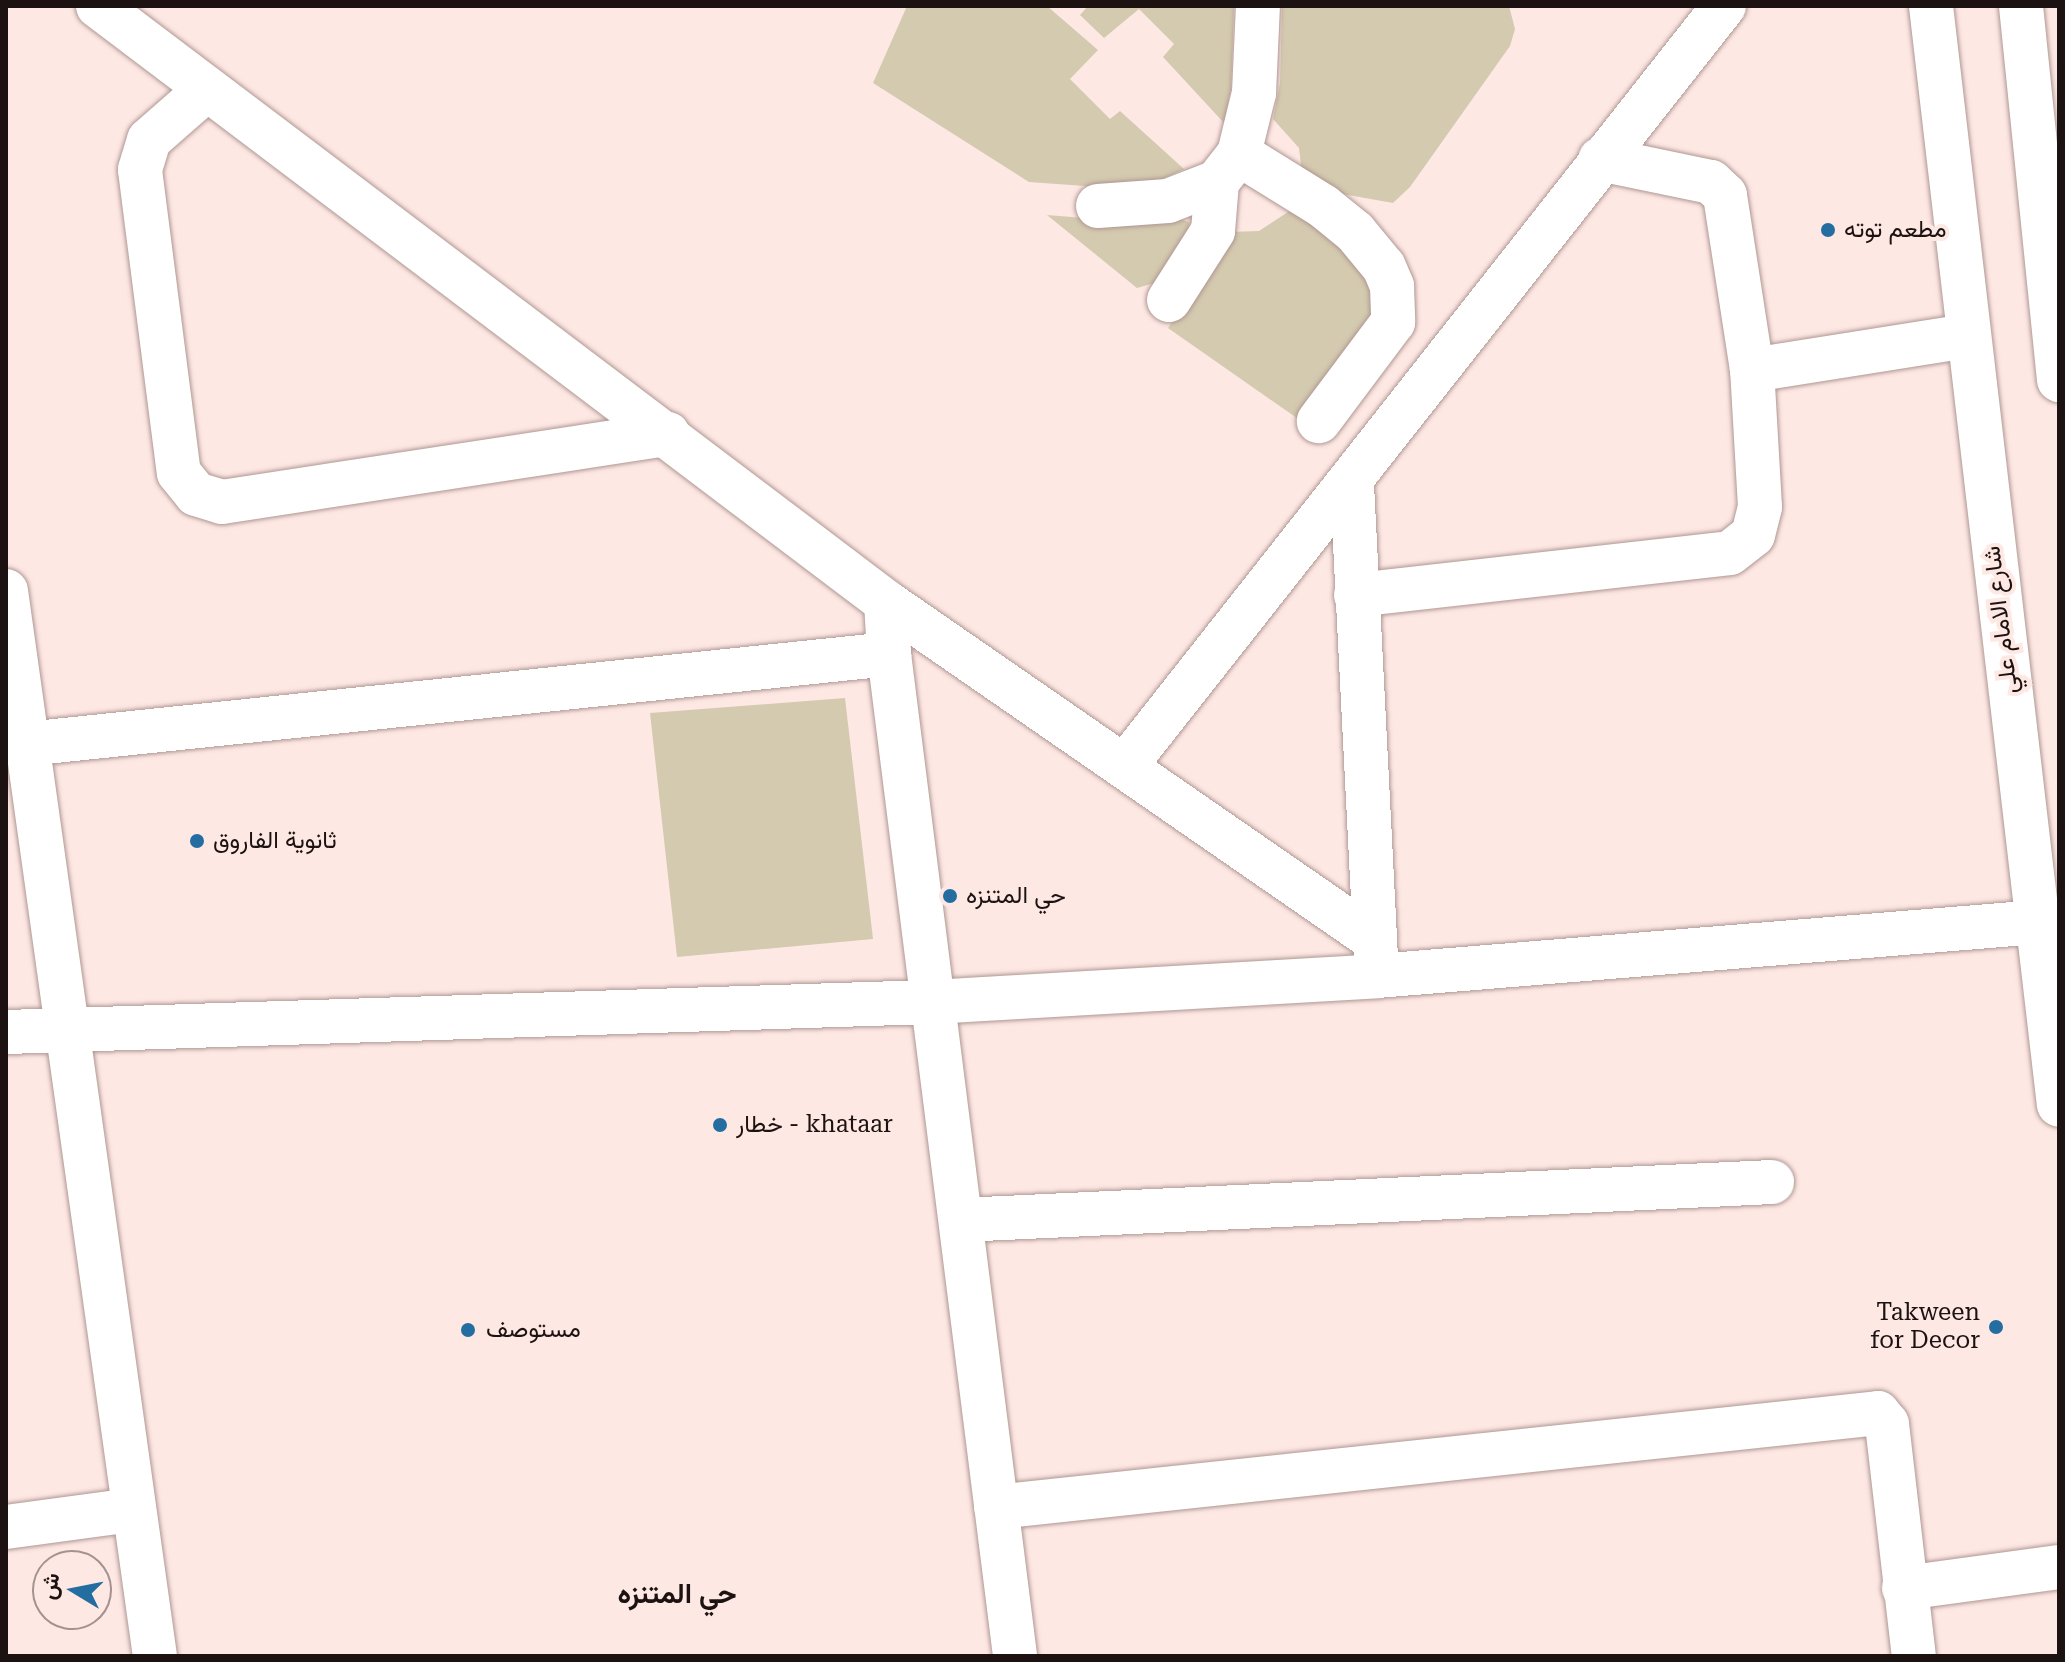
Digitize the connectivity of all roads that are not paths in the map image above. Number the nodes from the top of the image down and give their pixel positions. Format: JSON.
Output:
{"nodes":[{"id":1,"x":98,"y":6,"type":"edge"},
{"id":2,"x":1258,"y":6,"type":"edge"},
{"id":3,"x":1724,"y":6,"type":"edge"},
{"id":4,"x":1913,"y":6,"type":"edge"},
{"id":5,"x":1931,"y":6,"type":"edge"},
{"id":6,"x":2021,"y":6,"type":"edge"},
{"id":7,"x":207,"y":89,"type":"junction"},
{"id":8,"x":1943,"y":134,"type":"junction"},
{"id":9,"x":1600,"y":159,"type":"junction"},
{"id":10,"x":1228,"y":168,"type":"junction"},
{"id":11,"x":1098,"y":206,"type":"dead end"},
{"id":12,"x":2052,"y":238,"type":"edge"},
{"id":13,"x":1169,"y":300,"type":"dead end"},
{"id":14,"x":1967,"y":336,"type":"junction"},
{"id":15,"x":1752,"y":370,"type":"junction"},
{"id":16,"x":2059,"y":380,"type":"edge"},
{"id":17,"x":1319,"y":421,"type":"dead end"},
{"id":18,"x":668,"y":434,"type":"junction"},
{"id":19,"x":1352,"y":484,"type":"junction"},
{"id":20,"x":6,"y":591,"type":"edge"},
{"id":21,"x":1356,"y":595,"type":"junction"},
{"id":22,"x":886,"y":602,"type":"junction"},
{"id":23,"x":889,"y":654,"type":"junction"},
{"id":24,"x":1125,"y":766,"type":"junction"},
{"id":25,"x":20,"y":770,"type":"edge"},
{"id":26,"x":2038,"y":922,"type":"junction"},
{"id":27,"x":1376,"y":958,"type":"junction"},
{"id":28,"x":932,"y":1002,"type":"junction"},
{"id":29,"x":66,"y":1028,"type":"junction"},
{"id":30,"x":6,"y":1032,"type":"edge"},
{"id":31,"x":2059,"y":1105,"type":"edge"},
{"id":32,"x":1772,"y":1182,"type":"dead end"},
{"id":33,"x":961,"y":1220,"type":"junction"},
{"id":34,"x":996,"y":1507,"type":"junction"},
{"id":35,"x":132,"y":1510,"type":"junction"},
{"id":36,"x":6,"y":1527,"type":"edge"},
{"id":37,"x":2059,"y":1567,"type":"edge"},
{"id":38,"x":1904,"y":1588,"type":"junction"},
{"id":39,"x":155,"y":1656,"type":"edge"},
{"id":40,"x":1015,"y":1656,"type":"edge"},
{"id":41,"x":1914,"y":1656,"type":"edge"}],
"edges":[{"from":1,"to":7,"type":"street"},
{"from":2,"to":10,"type":"street"},
{"from":3,"to":9,"type":"street"},
{"from":4,"to":8,"type":"street","name":"شارع الامام علي"},
{"from":5,"to":8,"type":"street","name":"شارع الامام علي"},
{"from":6,"to":12,"type":"street"},
{"from":7,"to":18,"type":"street"},
{"from":7,"to":18,"type":"street"},
{"from":8,"to":14,"type":"street","name":"شارع الامام علي"},
{"from":9,"to":15,"type":"street"},
{"from":9,"to":19,"type":"street"},
{"from":10,"to":11,"type":"street"},
{"from":10,"to":13,"type":"street"},
{"from":10,"to":17,"type":"street"},
{"from":12,"to":16,"type":"street"},
{"from":14,"to":15,"type":"street"},
{"from":14,"to":26,"type":"street","name":"شارع الامام علي"},
{"from":15,"to":21,"type":"street"},
{"from":18,"to":22,"type":"street"},
{"from":19,"to":21,"type":"street"},
{"from":19,"to":24,"type":"street"},
{"from":20,"to":25,"type":"street"},
{"from":21,"to":27,"type":"street"},
{"from":22,"to":23,"type":"street"},
{"from":22,"to":24,"type":"street"},
{"from":23,"to":25,"type":"street"},
{"from":23,"to":28,"type":"street"},
{"from":24,"to":27,"type":"street"},
{"from":25,"to":29,"type":"street"},
{"from":26,"to":27,"type":"street"},
{"from":26,"to":31,"type":"street","name":"شارع الامام علي"},
{"from":27,"to":28,"type":"street"},
{"from":28,"to":29,"type":"street"},
{"from":28,"to":33,"type":"street"},
{"from":29,"to":30,"type":"street"},
{"from":29,"to":35,"type":"street"},
{"from":32,"to":33,"type":"street"},
{"from":33,"to":34,"type":"street"},
{"from":34,"to":38,"type":"street"},
{"from":34,"to":40,"type":"street"},
{"from":35,"to":36,"type":"street"},
{"from":35,"to":39,"type":"street"},
{"from":37,"to":38,"type":"street"},
{"from":38,"to":41,"type":"street"}]}
